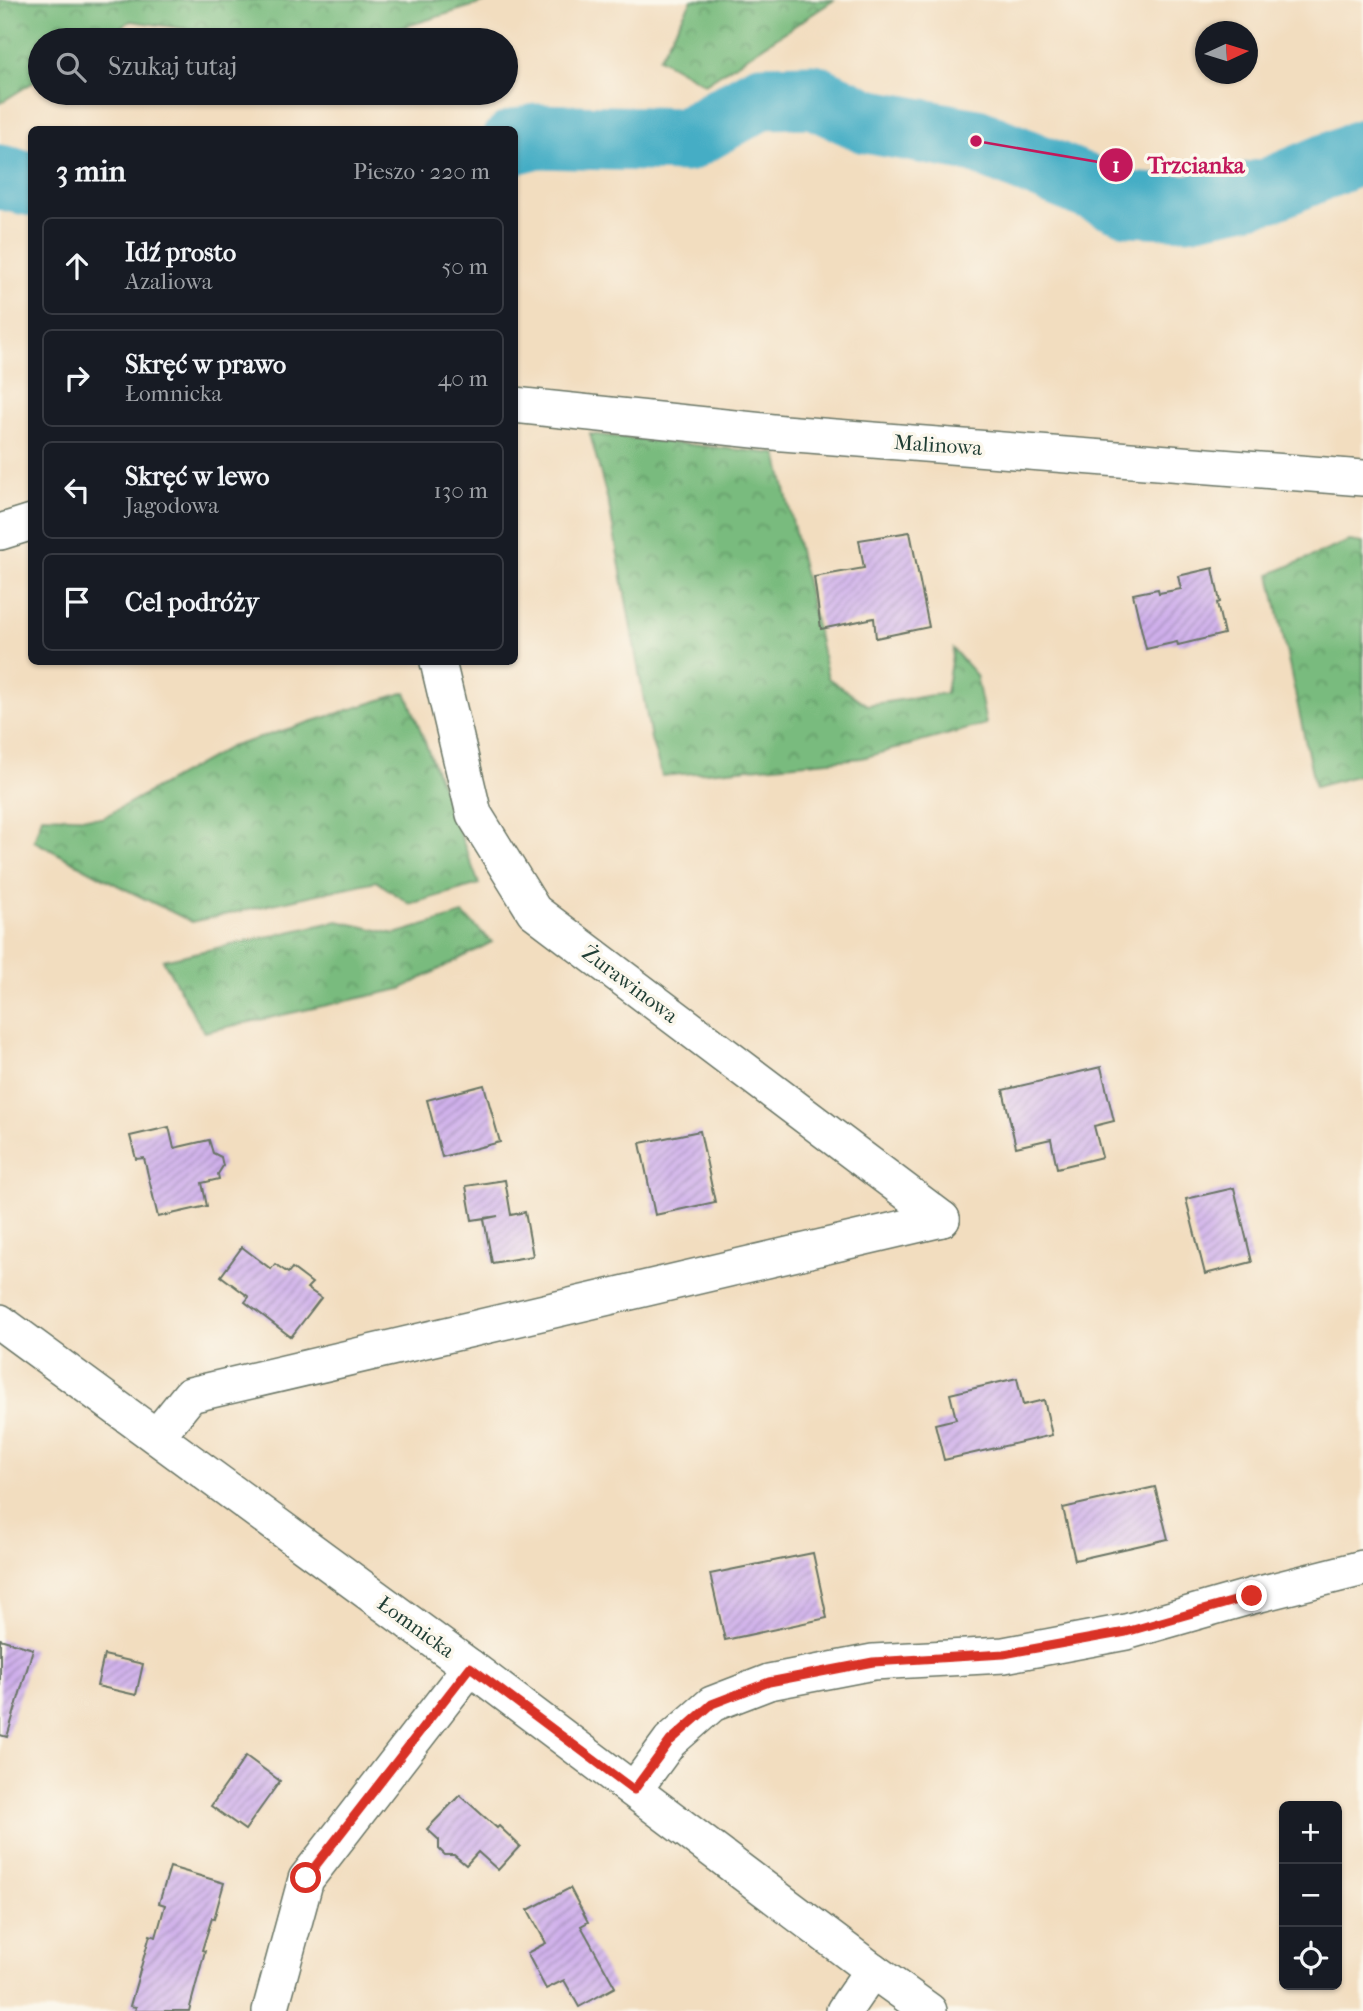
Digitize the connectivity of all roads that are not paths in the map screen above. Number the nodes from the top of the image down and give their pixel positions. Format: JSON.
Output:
{"nodes":[{"id":1,"x":518,"y":405,"type":"edge"},
{"id":2,"x":1363,"y":478,"type":"edge"},
{"id":3,"x":28,"y":523,"type":"edge"},
{"id":4,"x":0,"y":532,"type":"edge"},
{"id":5,"x":439,"y":665,"type":"edge"},
{"id":6,"x":2,"y":1327,"type":"edge"},
{"id":7,"x":157,"y":1436,"type":"junction"},
{"id":8,"x":1363,"y":1568,"type":"edge"},
{"id":9,"x":470,"y":1667,"type":"junction"},
{"id":10,"x":634,"y":1790,"type":"junction"},
{"id":11,"x":872,"y":1970,"type":"junction"},
{"id":12,"x":271,"y":2011,"type":"edge"},
{"id":13,"x":844,"y":2011,"type":"edge"},
{"id":14,"x":929,"y":2011,"type":"edge"}],
"edges":[{"from":1,"to":2,"type":"street","name":"Malinowa"},
{"from":3,"to":4,"type":"street"},
{"from":5,"to":7,"type":"street","name":"Żurawinowa"},
{"from":6,"to":7,"type":"street","name":"Łomnicka"},
{"from":7,"to":9,"type":"street","name":"Łomnicka"},
{"from":8,"to":10,"type":"street"},
{"from":9,"to":10,"type":"street","name":"Łomnicka"},
{"from":9,"to":12,"type":"street"},
{"from":10,"to":11,"type":"street","name":"Łomnicka"},
{"from":11,"to":13,"type":"street"},
{"from":11,"to":14,"type":"street","name":"Łomnicka"}]}
